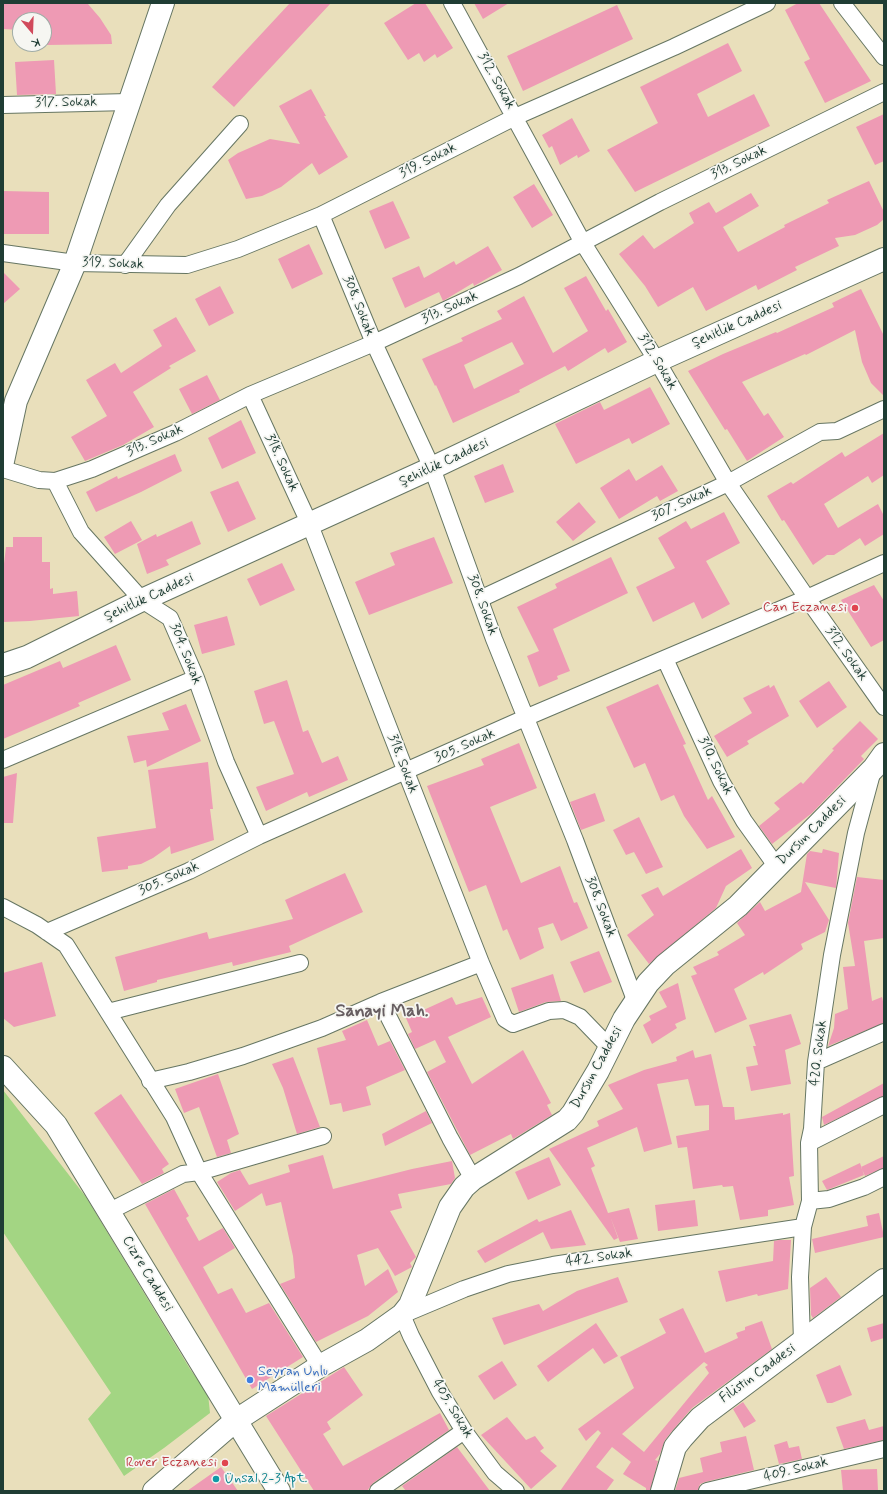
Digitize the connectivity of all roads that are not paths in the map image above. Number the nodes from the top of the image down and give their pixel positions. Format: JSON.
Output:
{"nodes":[{"id":1,"x":163,"y":3,"type":"edge"},
{"id":2,"x":452,"y":3,"type":"edge"},
{"id":3,"x":766,"y":3,"type":"edge"},
{"id":4,"x":842,"y":3,"type":"edge"},
{"id":5,"x":884,"y":57,"type":"edge"},
{"id":6,"x":884,"y":92,"type":"edge"},
{"id":7,"x":129,"y":102,"type":"junction"},
{"id":8,"x":3,"y":104,"type":"edge"},
{"id":9,"x":515,"y":117,"type":"junction"},
{"id":10,"x":240,"y":124,"type":"dead end"},
{"id":11,"x":320,"y":215,"type":"junction"},
{"id":12,"x":582,"y":243,"type":"junction"},
{"id":13,"x":3,"y":253,"type":"edge"},
{"id":14,"x":884,"y":259,"type":"edge"},
{"id":15,"x":75,"y":263,"type":"junction"},
{"id":16,"x":125,"y":265,"type":"junction"},
{"id":17,"x":374,"y":343,"type":"junction"},
{"id":18,"x":656,"y":361,"type":"junction"},
{"id":19,"x":250,"y":395,"type":"junction"},
{"id":20,"x":884,"y":409,"type":"edge"},
{"id":21,"x":3,"y":461,"type":"edge"},
{"id":22,"x":432,"y":468,"type":"junction"},
{"id":23,"x":3,"y":469,"type":"edge"},
{"id":24,"x":55,"y":481,"type":"junction"},
{"id":25,"x":728,"y":482,"type":"junction"},
{"id":26,"x":310,"y":525,"type":"junction"},
{"id":27,"x":884,"y":563,"type":"edge"},
{"id":28,"x":807,"y":598,"type":"junction"},
{"id":29,"x":480,"y":599,"type":"junction"},
{"id":30,"x":142,"y":600,"type":"junction"},
{"id":31,"x":665,"y":659,"type":"junction"},
{"id":32,"x":3,"y":665,"type":"edge"},
{"id":33,"x":196,"y":678,"type":"junction"},
{"id":34,"x":884,"y":708,"type":"edge"},
{"id":35,"x":526,"y":718,"type":"junction"},
{"id":36,"x":3,"y":760,"type":"edge"},
{"id":37,"x":879,"y":761,"type":"edge"},
{"id":38,"x":406,"y":772,"type":"junction"},
{"id":39,"x":259,"y":836,"type":"junction"},
{"id":40,"x":777,"y":866,"type":"junction"},
{"id":41,"x":3,"y":907,"type":"edge"},
{"id":42,"x":47,"y":932,"type":"junction"},
{"id":43,"x":300,"y":963,"type":"dead end"},
{"id":44,"x":481,"y":963,"type":"junction"},
{"id":45,"x":635,"y":1000,"type":"junction"},
{"id":46,"x":381,"y":1002,"type":"junction"},
{"id":47,"x":108,"y":1012,"type":"junction"},
{"id":48,"x":884,"y":1032,"type":"edge"},
{"id":49,"x":610,"y":1048,"type":"junction"},
{"id":50,"x":816,"y":1062,"type":"junction"},
{"id":51,"x":3,"y":1067,"type":"edge"},
{"id":52,"x":150,"y":1081,"type":"junction"},
{"id":53,"x":884,"y":1105,"type":"edge"},
{"id":54,"x":323,"y":1136,"type":"dead end"},
{"id":55,"x":809,"y":1143,"type":"junction"},
{"id":56,"x":199,"y":1172,"type":"junction"},
{"id":57,"x":884,"y":1177,"type":"edge"},
{"id":58,"x":473,"y":1179,"type":"junction"},
{"id":59,"x":810,"y":1201,"type":"junction"},
{"id":60,"x":110,"y":1211,"type":"junction"},
{"id":61,"x":803,"y":1227,"type":"junction"},
{"id":62,"x":884,"y":1280,"type":"edge"},
{"id":63,"x":402,"y":1315,"type":"junction"},
{"id":64,"x":802,"y":1342,"type":"junction"},
{"id":65,"x":320,"y":1366,"type":"junction"},
{"id":66,"x":235,"y":1421,"type":"junction"},
{"id":67,"x":464,"y":1431,"type":"junction"},
{"id":68,"x":884,"y":1449,"type":"edge"},
{"id":69,"x":747,"y":1486,"type":"edge"},
{"id":70,"x":385,"y":1489,"type":"edge"},
{"id":71,"x":154,"y":1491,"type":"edge"},
{"id":72,"x":279,"y":1491,"type":"edge"},
{"id":73,"x":516,"y":1491,"type":"edge"},
{"id":74,"x":662,"y":1491,"type":"edge"},
{"id":75,"x":707,"y":1491,"type":"edge"}],
"edges":[{"from":1,"to":7,"type":"street"},
{"from":2,"to":9,"type":"street","name":"312. Sokak"},
{"from":3,"to":9,"type":"street","name":"319. Sokak"},
{"from":4,"to":5,"type":"street"},
{"from":6,"to":12,"type":"street","name":"313. Sokak"},
{"from":7,"to":8,"type":"street","name":"317. Sokak"},
{"from":7,"to":15,"type":"street"},
{"from":9,"to":11,"type":"street","name":"319. Sokak"},
{"from":9,"to":12,"type":"street","name":"312. Sokak"},
{"from":10,"to":16,"type":"street"},
{"from":11,"to":16,"type":"street","name":"319. Sokak"},
{"from":11,"to":17,"type":"street","name":"308. Sokak"},
{"from":12,"to":17,"type":"street","name":"313. Sokak"},
{"from":12,"to":18,"type":"street","name":"312. Sokak"},
{"from":13,"to":15,"type":"street","name":"319. Sokak"},
{"from":14,"to":18,"type":"street","name":"Şehitlik Caddesi"},
{"from":15,"to":16,"type":"street","name":"319. Sokak"},
{"from":15,"to":21,"type":"street"},
{"from":17,"to":19,"type":"street","name":"313. Sokak"},
{"from":17,"to":22,"type":"street","name":"308. Sokak"},
{"from":18,"to":22,"type":"street","name":"Şehitlik Caddesi"},
{"from":18,"to":25,"type":"street","name":"312. Sokak"},
{"from":19,"to":24,"type":"street","name":"313. Sokak"},
{"from":19,"to":26,"type":"street","name":"318. Sokak"},
{"from":20,"to":25,"type":"street","name":"307. Sokak"},
{"from":22,"to":26,"type":"street","name":"Şehitlik Caddesi"},
{"from":22,"to":29,"type":"street","name":"308. Sokak"},
{"from":23,"to":24,"type":"street","name":"313. Sokak"},
{"from":24,"to":30,"type":"street","name":"304. Sokak"},
{"from":25,"to":28,"type":"street","name":"312. Sokak"},
{"from":25,"to":29,"type":"street","name":"307. Sokak"},
{"from":26,"to":30,"type":"street","name":"Şehitlik Caddesi"},
{"from":26,"to":38,"type":"street","name":"318. Sokak"},
{"from":27,"to":28,"type":"street","name":"305. Sokak"},
{"from":28,"to":31,"type":"street","name":"305. Sokak"},
{"from":28,"to":34,"type":"street","name":"312. Sokak"},
{"from":29,"to":35,"type":"street","name":"308. Sokak"},
{"from":30,"to":32,"type":"street","name":"Şehitlik Caddesi"},
{"from":30,"to":33,"type":"street","name":"304. Sokak"},
{"from":31,"to":35,"type":"street","name":"305. Sokak"},
{"from":31,"to":40,"type":"street","name":"310. Sokak"},
{"from":33,"to":36,"type":"street"},
{"from":33,"to":39,"type":"street","name":"304. Sokak"},
{"from":35,"to":38,"type":"street","name":"305. Sokak"},
{"from":35,"to":45,"type":"street","name":"308. Sokak"},
{"from":37,"to":40,"type":"street","name":"Dursun Caddesi"},
{"from":37,"to":50,"type":"street","name":"420. Sokak"},
{"from":38,"to":39,"type":"street","name":"305. Sokak"},
{"from":38,"to":44,"type":"street","name":"318. Sokak"},
{"from":39,"to":42,"type":"street","name":"305. Sokak"},
{"from":40,"to":45,"type":"street","name":"Dursun Caddesi"},
{"from":41,"to":42,"type":"street"},
{"from":42,"to":47,"type":"street"},
{"from":43,"to":47,"type":"street"},
{"from":44,"to":46,"type":"street"},
{"from":44,"to":49,"type":"street","name":"318. Sokak"},
{"from":45,"to":49,"type":"street","name":"Dursun Caddesi"},
{"from":46,"to":52,"type":"street"},
{"from":46,"to":58,"type":"street"},
{"from":47,"to":52,"type":"street"},
{"from":48,"to":50,"type":"street"},
{"from":49,"to":58,"type":"street","name":"Dursun Caddesi"},
{"from":50,"to":55,"type":"street","name":"420. Sokak"},
{"from":51,"to":60,"type":"street","name":"Cizre Caddesi"},
{"from":52,"to":56,"type":"street"},
{"from":53,"to":55,"type":"street"},
{"from":54,"to":56,"type":"street"},
{"from":55,"to":59,"type":"street","name":"420. Sokak"},
{"from":56,"to":60,"type":"street"},
{"from":56,"to":65,"type":"street"},
{"from":57,"to":59,"type":"street"},
{"from":58,"to":63,"type":"street","name":"Dursun Caddesi"},
{"from":59,"to":61,"type":"street","name":"420. Sokak"},
{"from":60,"to":66,"type":"street","name":"Cizre Caddesi"},
{"from":61,"to":63,"type":"street","name":"442. Sokak"},
{"from":61,"to":64,"type":"street","name":"420. Sokak"},
{"from":62,"to":64,"type":"street","name":"Filistin Caddesi"},
{"from":63,"to":65,"type":"street","name":"Dursun Caddesi"},
{"from":63,"to":67,"type":"street","name":"405. Sokak"},
{"from":64,"to":74,"type":"street","name":"Filistin Caddesi"},
{"from":65,"to":66,"type":"street","name":"Dursun Caddesi"},
{"from":66,"to":71,"type":"street","name":"Dursun Caddesi"},
{"from":66,"to":72,"type":"street","name":"Cizre Caddesi"},
{"from":67,"to":70,"type":"street"},
{"from":67,"to":73,"type":"street","name":"405. Sokak"},
{"from":68,"to":69,"type":"street","name":"409. Sokak"},
{"from":69,"to":75,"type":"street","name":"409. Sokak"}]}
